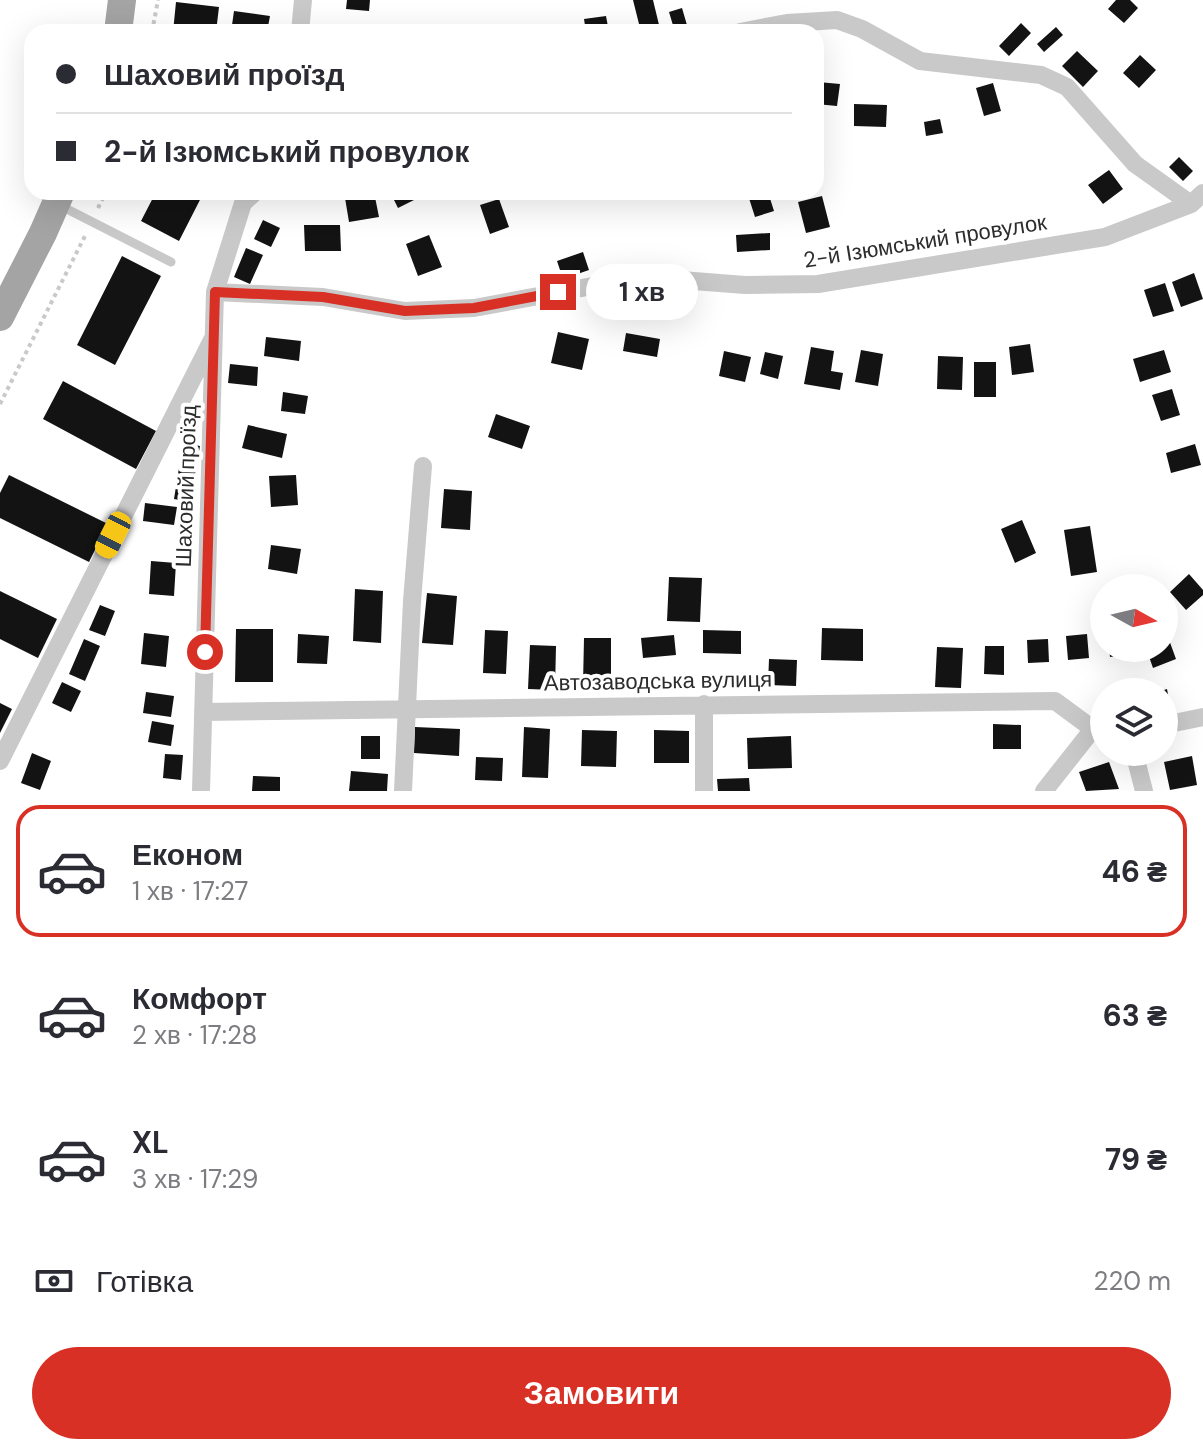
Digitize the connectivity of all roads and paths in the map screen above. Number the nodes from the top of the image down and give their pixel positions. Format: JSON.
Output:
{"nodes":[{"id":1,"x":122,"y":0,"type":"edge"},
{"id":2,"x":158,"y":0,"type":"edge"},
{"id":3,"x":303,"y":0,"type":"edge"},
{"id":4,"x":119,"y":24,"type":"edge"},
{"id":5,"x":154,"y":24,"type":"edge"},
{"id":6,"x":301,"y":24,"type":"edge"},
{"id":7,"x":782,"y":24,"type":"edge"},
{"id":8,"x":1197,"y":199,"type":"edge"},
{"id":9,"x":58,"y":200,"type":"edge"},
{"id":10,"x":62,"y":200,"type":"edge"},
{"id":11,"x":102,"y":200,"type":"edge"},
{"id":12,"x":246,"y":200,"type":"edge"},
{"id":13,"x":92,"y":222,"type":"junction"},
{"id":14,"x":171,"y":262,"type":"dead end"},
{"id":15,"x":215,"y":292,"type":"junction"},
{"id":16,"x":0,"y":317,"type":"edge"},
{"id":17,"x":213,"y":337,"type":"junction"},
{"id":18,"x":0,"y":404,"type":"edge"},
{"id":19,"x":423,"y":466,"type":"dead end"},
{"id":20,"x":704,"y":704,"type":"junction"},
{"id":21,"x":407,"y":709,"type":"junction"},
{"id":22,"x":203,"y":712,"type":"junction"},
{"id":23,"x":1203,"y":717,"type":"edge"},
{"id":24,"x":1178,"y":722,"type":"edge"},
{"id":25,"x":1090,"y":725,"type":"edge"},
{"id":26,"x":1090,"y":739,"type":"edge"},
{"id":27,"x":0,"y":761,"type":"edge"},
{"id":28,"x":1138,"y":766,"type":"edge"},
{"id":29,"x":201,"y":791,"type":"edge"},
{"id":30,"x":403,"y":791,"type":"edge"},
{"id":31,"x":704,"y":791,"type":"edge"},
{"id":32,"x":1044,"y":791,"type":"edge"},
{"id":33,"x":1144,"y":791,"type":"edge"}],
"edges":[{"from":1,"to":4,"type":"main road"},
{"from":2,"to":5,"type":"path"},
{"from":3,"to":6,"type":"street"},
{"from":7,"to":8,"type":"street"},
{"from":8,"to":15,"type":"street","name":"2-й Ізюмський провулок"},
{"from":9,"to":16,"type":"main road"},
{"from":10,"to":13,"type":"lane"},
{"from":11,"to":13,"type":"path"},
{"from":12,"to":15,"type":"street","name":"Шаховий проїзд"},
{"from":13,"to":14,"type":"lane"},
{"from":13,"to":18,"type":"path"},
{"from":15,"to":17,"type":"street","name":"Шаховий проїзд"},
{"from":17,"to":22,"type":"street","name":"Шаховий проїзд"},
{"from":17,"to":27,"type":"street"},
{"from":19,"to":21,"type":"street"},
{"from":20,"to":21,"type":"street","name":"Автозаводська вулиця"},
{"from":20,"to":25,"type":"street","name":"Автозаводська вулиця"},
{"from":20,"to":31,"type":"street"},
{"from":21,"to":22,"type":"street","name":"Автозаводська вулиця"},
{"from":21,"to":30,"type":"street"},
{"from":22,"to":29,"type":"street","name":"Шаховий проїзд"},
{"from":23,"to":24,"type":"street"},
{"from":26,"to":32,"type":"street"},
{"from":28,"to":33,"type":"street"}]}
